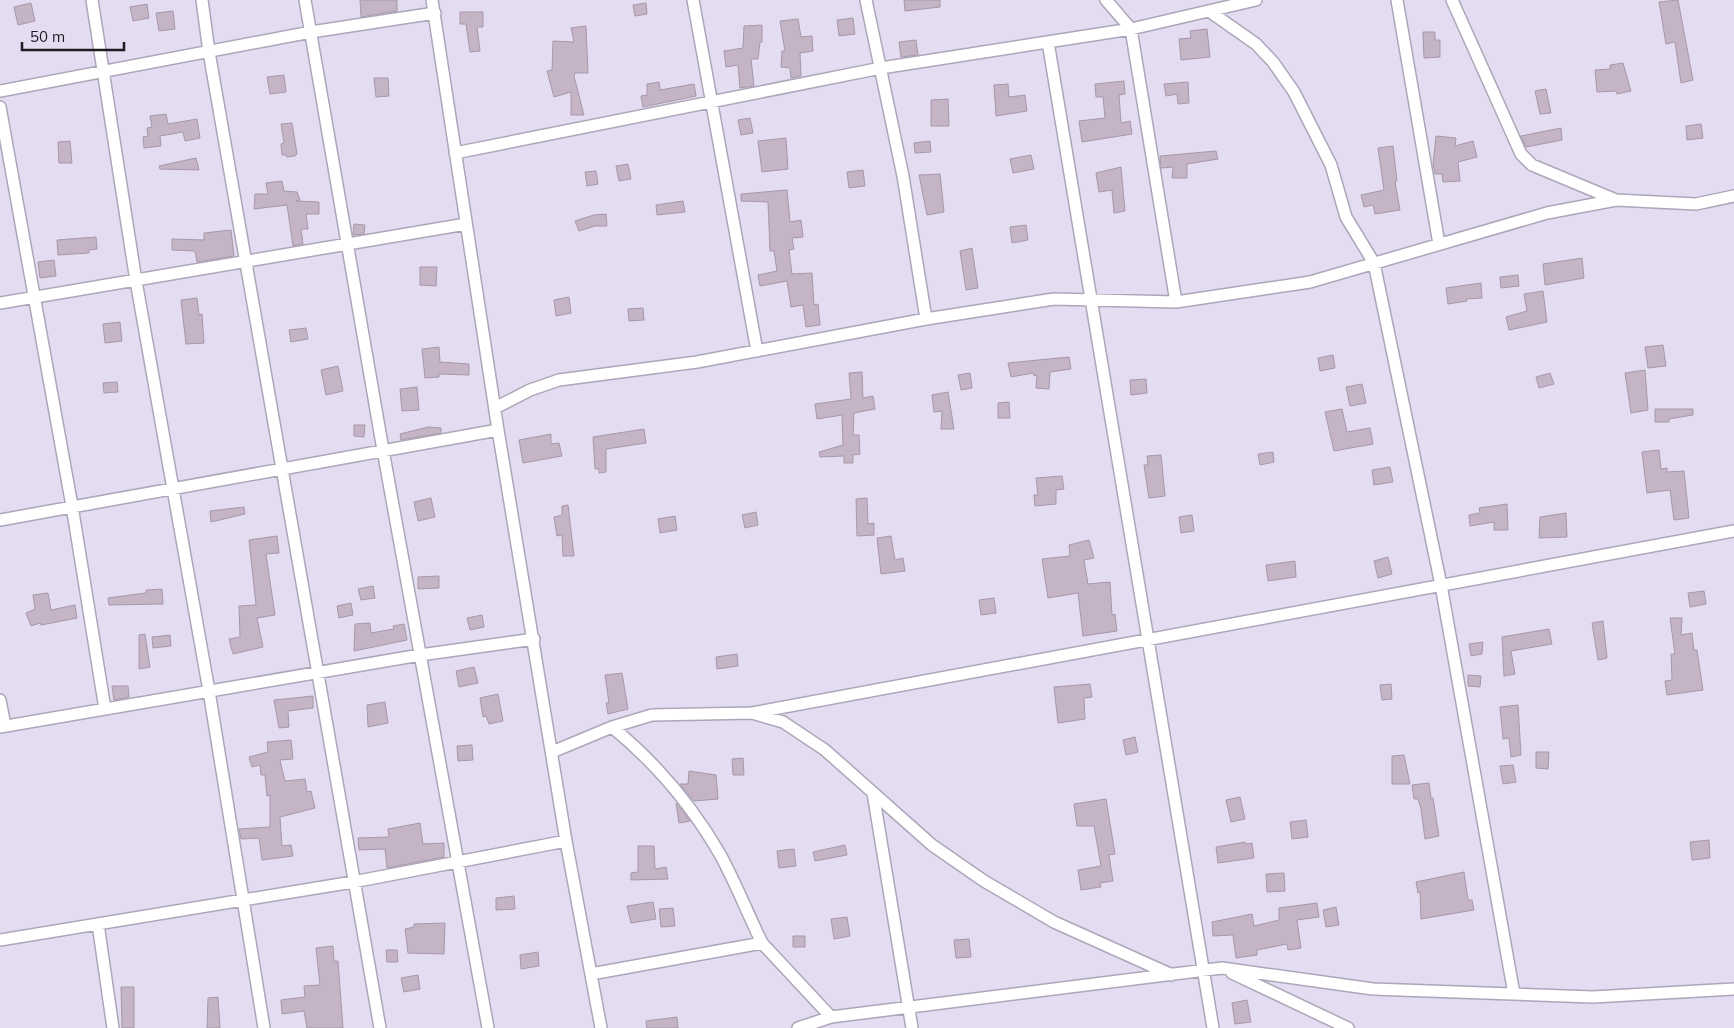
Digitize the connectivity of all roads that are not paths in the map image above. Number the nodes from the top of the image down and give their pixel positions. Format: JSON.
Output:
{"nodes":[{"id":1,"x":92,"y":0,"type":"edge"},
{"id":2,"x":202,"y":0,"type":"edge"},
{"id":3,"x":305,"y":0,"type":"edge"},
{"id":4,"x":432,"y":0,"type":"edge"},
{"id":5,"x":693,"y":0,"type":"edge"},
{"id":6,"x":866,"y":0,"type":"edge"},
{"id":7,"x":1106,"y":0,"type":"edge"},
{"id":8,"x":1256,"y":0,"type":"edge"},
{"id":9,"x":1397,"y":0,"type":"edge"},
{"id":10,"x":1452,"y":0,"type":"edge"},
{"id":11,"x":1209,"y":11,"type":"junction"},
{"id":12,"x":435,"y":13,"type":"junction"},
{"id":13,"x":1131,"y":29,"type":"junction"},
{"id":14,"x":311,"y":32,"type":"junction"},
{"id":15,"x":1048,"y":42,"type":"junction"},
{"id":16,"x":209,"y":52,"type":"junction"},
{"id":17,"x":881,"y":68,"type":"junction"},
{"id":18,"x":103,"y":73,"type":"junction"},
{"id":19,"x":0,"y":91,"type":"edge"},
{"id":20,"x":711,"y":102,"type":"junction"},
{"id":21,"x":0,"y":107,"type":"edge"},
{"id":22,"x":455,"y":153,"type":"junction"},
{"id":23,"x":1734,"y":196,"type":"edge"},
{"id":24,"x":1616,"y":200,"type":"junction"},
{"id":25,"x":466,"y":224,"type":"junction"},
{"id":26,"x":348,"y":244,"type":"junction"},
{"id":27,"x":1439,"y":244,"type":"junction"},
{"id":28,"x":246,"y":261,"type":"junction"},
{"id":29,"x":1374,"y":263,"type":"junction"},
{"id":30,"x":136,"y":281,"type":"junction"},
{"id":31,"x":34,"y":297,"type":"junction"},
{"id":32,"x":1089,"y":300,"type":"junction"},
{"id":33,"x":1176,"y":302,"type":"junction"},
{"id":34,"x":0,"y":303,"type":"edge"},
{"id":35,"x":926,"y":319,"type":"junction"},
{"id":36,"x":757,"y":351,"type":"junction"},
{"id":37,"x":495,"y":408,"type":"junction"},
{"id":38,"x":498,"y":430,"type":"junction"},
{"id":39,"x":383,"y":450,"type":"junction"},
{"id":40,"x":283,"y":470,"type":"junction"},
{"id":41,"x":172,"y":488,"type":"junction"},
{"id":42,"x":72,"y":506,"type":"junction"},
{"id":43,"x":0,"y":520,"type":"edge"},
{"id":44,"x":1734,"y":531,"type":"edge"},
{"id":45,"x":1440,"y":585,"type":"junction"},
{"id":46,"x":534,"y":639,"type":"junction"},
{"id":47,"x":1148,"y":639,"type":"junction"},
{"id":48,"x":420,"y":656,"type":"junction"},
{"id":49,"x":318,"y":673,"type":"junction"},
{"id":50,"x":209,"y":691,"type":"junction"},
{"id":51,"x":0,"y":700,"type":"edge"},
{"id":52,"x":105,"y":709,"type":"junction"},
{"id":53,"x":752,"y":713,"type":"junction"},
{"id":54,"x":2,"y":726,"type":"edge"},
{"id":55,"x":612,"y":728,"type":"junction"},
{"id":56,"x":552,"y":752,"type":"junction"},
{"id":57,"x":873,"y":793,"type":"junction"},
{"id":58,"x":566,"y":841,"type":"junction"},
{"id":59,"x":458,"y":863,"type":"junction"},
{"id":60,"x":353,"y":882,"type":"junction"},
{"id":61,"x":243,"y":900,"type":"junction"},
{"id":62,"x":98,"y":924,"type":"junction"},
{"id":63,"x":0,"y":940,"type":"edge"},
{"id":64,"x":762,"y":943,"type":"junction"},
{"id":65,"x":1222,"y":968,"type":"junction"},
{"id":66,"x":1202,"y":971,"type":"junction"},
{"id":67,"x":591,"y":974,"type":"junction"},
{"id":68,"x":1173,"y":976,"type":"junction"},
{"id":69,"x":1734,"y":989,"type":"edge"},
{"id":70,"x":1514,"y":994,"type":"junction"},
{"id":71,"x":908,"y":1008,"type":"junction"},
{"id":72,"x":831,"y":1017,"type":"junction"},
{"id":73,"x":113,"y":1028,"type":"edge"},
{"id":74,"x":264,"y":1028,"type":"edge"},
{"id":75,"x":380,"y":1028,"type":"edge"},
{"id":76,"x":488,"y":1028,"type":"edge"},
{"id":77,"x":601,"y":1028,"type":"edge"},
{"id":78,"x":798,"y":1028,"type":"edge"},
{"id":79,"x":912,"y":1028,"type":"edge"},
{"id":80,"x":1213,"y":1028,"type":"edge"},
{"id":81,"x":1348,"y":1028,"type":"edge"}],
"edges":[{"from":1,"to":18,"type":"street"},
{"from":2,"to":16,"type":"street"},
{"from":3,"to":14,"type":"street"},
{"from":4,"to":12,"type":"street"},
{"from":5,"to":20,"type":"street"},
{"from":6,"to":17,"type":"street"},
{"from":7,"to":13,"type":"street"},
{"from":8,"to":11,"type":"street"},
{"from":9,"to":27,"type":"street"},
{"from":10,"to":24,"type":"street"},
{"from":11,"to":13,"type":"street"},
{"from":11,"to":29,"type":"street"},
{"from":12,"to":14,"type":"street"},
{"from":12,"to":22,"type":"street"},
{"from":13,"to":15,"type":"street"},
{"from":13,"to":33,"type":"street"},
{"from":14,"to":16,"type":"street"},
{"from":14,"to":26,"type":"street"},
{"from":15,"to":17,"type":"street"},
{"from":15,"to":32,"type":"street"},
{"from":16,"to":18,"type":"street"},
{"from":16,"to":28,"type":"street"},
{"from":17,"to":20,"type":"street"},
{"from":17,"to":35,"type":"street"},
{"from":18,"to":19,"type":"street"},
{"from":18,"to":30,"type":"street"},
{"from":20,"to":22,"type":"street"},
{"from":20,"to":36,"type":"street"},
{"from":21,"to":31,"type":"street"},
{"from":22,"to":25,"type":"street"},
{"from":23,"to":24,"type":"street"},
{"from":24,"to":27,"type":"street"},
{"from":25,"to":26,"type":"street"},
{"from":25,"to":37,"type":"street"},
{"from":26,"to":28,"type":"street"},
{"from":26,"to":39,"type":"street"},
{"from":27,"to":29,"type":"street"},
{"from":28,"to":30,"type":"street"},
{"from":28,"to":40,"type":"street"},
{"from":29,"to":33,"type":"street"},
{"from":29,"to":45,"type":"street"},
{"from":30,"to":31,"type":"street"},
{"from":30,"to":41,"type":"street"},
{"from":31,"to":34,"type":"street"},
{"from":31,"to":42,"type":"street"},
{"from":32,"to":33,"type":"street"},
{"from":32,"to":35,"type":"street"},
{"from":32,"to":47,"type":"street"},
{"from":35,"to":36,"type":"street"},
{"from":36,"to":37,"type":"street"},
{"from":37,"to":38,"type":"street"},
{"from":38,"to":39,"type":"street"},
{"from":38,"to":46,"type":"street"},
{"from":39,"to":40,"type":"street"},
{"from":39,"to":48,"type":"street"},
{"from":40,"to":41,"type":"street"},
{"from":40,"to":49,"type":"street"},
{"from":41,"to":42,"type":"street"},
{"from":41,"to":50,"type":"street"},
{"from":42,"to":43,"type":"street"},
{"from":42,"to":52,"type":"street"},
{"from":44,"to":45,"type":"street"},
{"from":45,"to":47,"type":"street"},
{"from":45,"to":70,"type":"street"},
{"from":46,"to":48,"type":"street"},
{"from":46,"to":56,"type":"street"},
{"from":47,"to":53,"type":"street"},
{"from":47,"to":66,"type":"street"},
{"from":48,"to":49,"type":"street"},
{"from":48,"to":59,"type":"street"},
{"from":49,"to":50,"type":"street"},
{"from":49,"to":60,"type":"street"},
{"from":50,"to":52,"type":"street"},
{"from":50,"to":61,"type":"street"},
{"from":51,"to":54,"type":"street"},
{"from":52,"to":54,"type":"street"},
{"from":53,"to":55,"type":"street"},
{"from":53,"to":57,"type":"street"},
{"from":55,"to":56,"type":"street"},
{"from":55,"to":64,"type":"street"},
{"from":56,"to":58,"type":"street"},
{"from":57,"to":68,"type":"street"},
{"from":57,"to":71,"type":"street"},
{"from":58,"to":59,"type":"street"},
{"from":58,"to":67,"type":"street"},
{"from":59,"to":60,"type":"street"},
{"from":59,"to":76,"type":"street"},
{"from":60,"to":61,"type":"street"},
{"from":60,"to":75,"type":"street"},
{"from":61,"to":62,"type":"street"},
{"from":61,"to":74,"type":"street"},
{"from":62,"to":63,"type":"street"},
{"from":62,"to":73,"type":"street"},
{"from":64,"to":67,"type":"street"},
{"from":64,"to":72,"type":"street"},
{"from":65,"to":66,"type":"street"},
{"from":65,"to":70,"type":"street"},
{"from":65,"to":81,"type":"street"},
{"from":66,"to":68,"type":"street"},
{"from":66,"to":80,"type":"street"},
{"from":67,"to":77,"type":"street"},
{"from":68,"to":71,"type":"street"},
{"from":69,"to":70,"type":"street"},
{"from":71,"to":72,"type":"street"},
{"from":71,"to":79,"type":"street"},
{"from":72,"to":78,"type":"street"}]}
